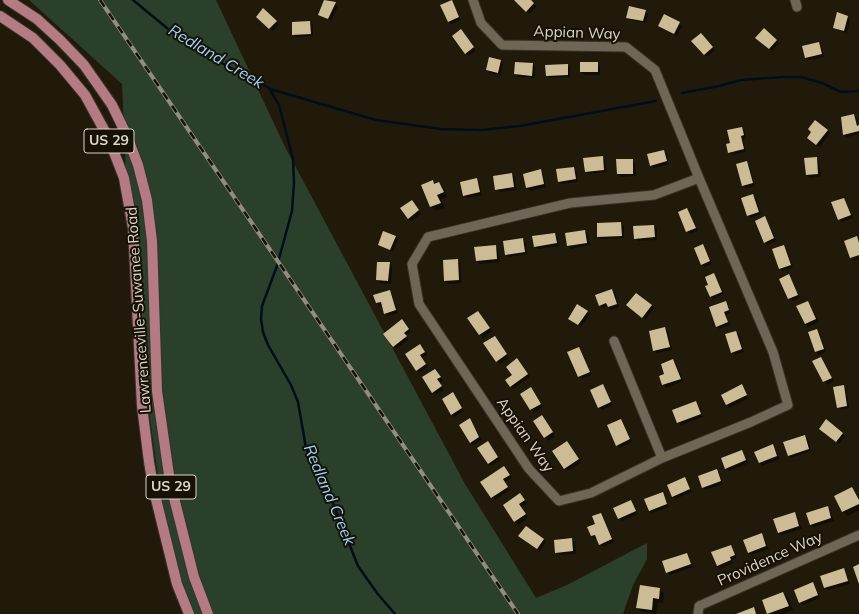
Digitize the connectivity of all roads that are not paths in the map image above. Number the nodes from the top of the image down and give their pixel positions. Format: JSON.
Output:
{"nodes":[{"id":1,"x":8,"y":0,"type":"edge"},
{"id":2,"x":473,"y":0,"type":"edge"},
{"id":3,"x":0,"y":16,"type":"edge"},
{"id":4,"x":73,"y":52,"type":"junction"},
{"id":5,"x":60,"y":65,"type":"junction"},
{"id":6,"x":698,"y":178,"type":"junction"},
{"id":7,"x":155,"y":316,"type":"junction"},
{"id":8,"x":137,"y":318,"type":"junction"},
{"id":9,"x":614,"y":341,"type":"dead end"},
{"id":10,"x":662,"y":458,"type":"junction"},
{"id":11,"x":859,"y":535,"type":"edge"},
{"id":12,"x":194,"y":577,"type":"junction"},
{"id":13,"x":177,"y":584,"type":"junction"},
{"id":14,"x":189,"y":614,"type":"edge"},
{"id":15,"x":208,"y":614,"type":"edge"},
{"id":16,"x":698,"y":614,"type":"edge"}],
"edges":[{"from":1,"to":4,"type":"main road","name":"Lawrenceville-Suwanee Road","number":"US 29"},
{"from":2,"to":6,"type":"street","name":"Appian Way"},
{"from":3,"to":5,"type":"main road","name":"Lawrenceville-Suwanee Road","number":"US 29"},
{"from":4,"to":5,"type":"main road"},
{"from":4,"to":7,"type":"main road","name":"Lawrenceville-Suwanee Road","number":"US 29"},
{"from":5,"to":8,"type":"main road","name":"Lawrenceville-Suwanee Road","number":"US 29"},
{"from":6,"to":10,"type":"street","name":"Appian Way"},
{"from":6,"to":10,"type":"street","name":"Appian Way"},
{"from":7,"to":8,"type":"main road"},
{"from":7,"to":12,"type":"main road","name":"Lawrenceville-Suwanee Road","number":"US 29"},
{"from":8,"to":13,"type":"main road","name":"Lawrenceville-Suwanee Road","number":"US 29"},
{"from":9,"to":10,"type":"street"},
{"from":11,"to":16,"type":"street","name":"Providence Way"},
{"from":12,"to":13,"type":"main road"},
{"from":12,"to":15,"type":"main road","name":"Lawrenceville-Suwanee Road","number":"US 29"},
{"from":13,"to":14,"type":"main road","name":"Lawrenceville-Suwanee Road","number":"US 29"}]}
